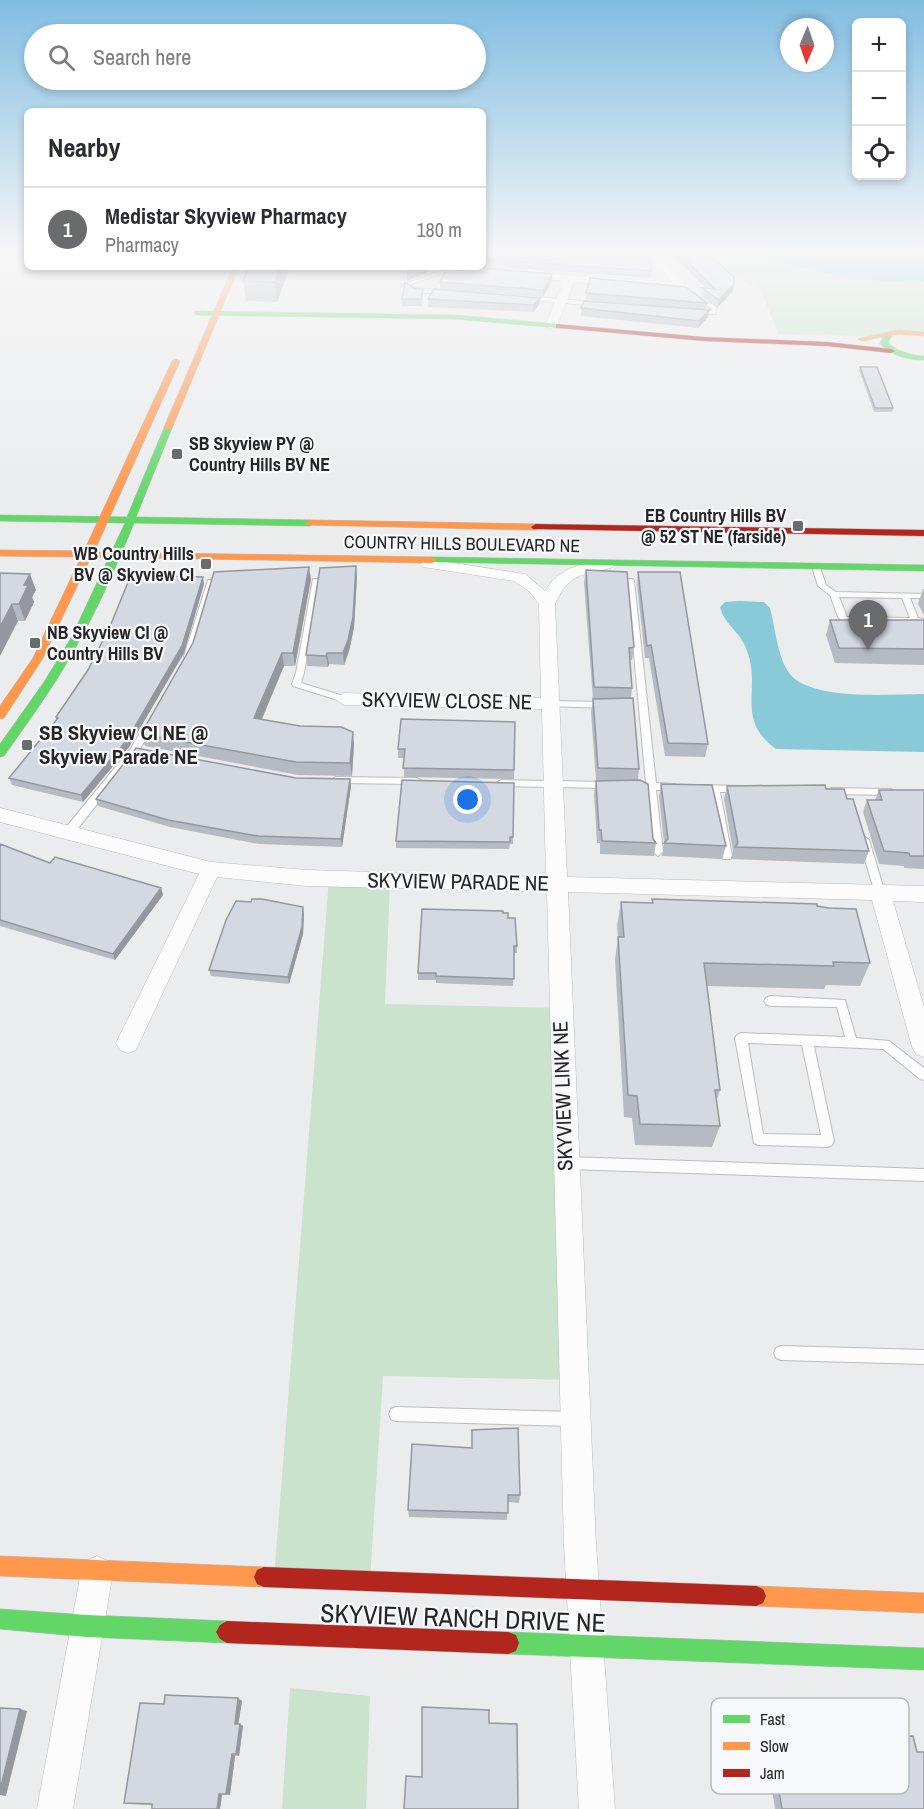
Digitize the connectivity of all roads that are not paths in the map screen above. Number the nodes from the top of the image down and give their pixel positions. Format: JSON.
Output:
{"nodes":[{"id":1,"x":208,"y":334,"type":"edge"},
{"id":2,"x":649,"y":334,"type":"edge"},
{"id":3,"x":895,"y":334,"type":"edge"},
{"id":4,"x":888,"y":336,"type":"junction"},
{"id":5,"x":184,"y":344,"type":"dead end"},
{"id":6,"x":827,"y":344,"type":"junction"},
{"id":7,"x":895,"y":352,"type":"junction"},
{"id":8,"x":924,"y":358,"type":"edge"},
{"id":9,"x":919,"y":372,"type":"dead end"},
{"id":10,"x":143,"y":492,"type":"junction"},
{"id":11,"x":0,"y":519,"type":"edge"},
{"id":12,"x":130,"y":521,"type":"junction"},
{"id":13,"x":273,"y":524,"type":"junction"},
{"id":14,"x":99,"y":527,"type":"junction"},
{"id":15,"x":607,"y":529,"type":"junction"},
{"id":16,"x":924,"y":533,"type":"edge"},
{"id":17,"x":81,"y":534,"type":"dead end"},
{"id":18,"x":283,"y":537,"type":"dead end"},
{"id":19,"x":146,"y":541,"type":"dead end"},
{"id":20,"x":117,"y":550,"type":"junction"},
{"id":21,"x":0,"y":553,"type":"edge"},
{"id":22,"x":901,"y":553,"type":"dead end"},
{"id":23,"x":86,"y":555,"type":"junction"},
{"id":24,"x":0,"y":559,"type":"edge"},
{"id":25,"x":405,"y":561,"type":"junction"},
{"id":26,"x":610,"y":564,"type":"junction"},
{"id":27,"x":704,"y":566,"type":"junction"},
{"id":28,"x":816,"y":567,"type":"junction"},
{"id":29,"x":924,"y":570,"type":"edge"},
{"id":30,"x":316,"y":581,"type":"edge"},
{"id":31,"x":630,"y":581,"type":"edge"},
{"id":32,"x":211,"y":582,"type":"edge"},
{"id":33,"x":72,"y":588,"type":"junction"},
{"id":34,"x":834,"y":594,"type":"junction"},
{"id":35,"x":905,"y":595,"type":"junction"},
{"id":36,"x":924,"y":596,"type":"edge"},
{"id":37,"x":547,"y":604,"type":"junction"},
{"id":38,"x":919,"y":620,"type":"edge"},
{"id":39,"x":184,"y":663,"type":"edge"},
{"id":40,"x":344,"y":699,"type":"joint"},
{"id":41,"x":551,"y":704,"type":"junction"},
{"id":42,"x":619,"y":705,"type":"edge"},
{"id":43,"x":630,"y":705,"type":"edge"},
{"id":44,"x":642,"y":706,"type":"junction"},
{"id":45,"x":0,"y":715,"type":"edge"},
{"id":46,"x":151,"y":721,"type":"edge"},
{"id":47,"x":135,"y":750,"type":"junction"},
{"id":48,"x":146,"y":752,"type":"edge"},
{"id":49,"x":0,"y":753,"type":"edge"},
{"id":50,"x":322,"y":780,"type":"edge"},
{"id":51,"x":426,"y":781,"type":"edge"},
{"id":52,"x":495,"y":783,"type":"edge"},
{"id":53,"x":553,"y":784,"type":"junction"},
{"id":54,"x":650,"y":786,"type":"junction"},
{"id":55,"x":714,"y":788,"type":"junction"},
{"id":56,"x":748,"y":789,"type":"edge"},
{"id":57,"x":816,"y":790,"type":"edge"},
{"id":58,"x":849,"y":791,"type":"junction"},
{"id":59,"x":903,"y":792,"type":"edge"},
{"id":60,"x":853,"y":802,"type":"edge"},
{"id":61,"x":0,"y":814,"type":"edge"},
{"id":62,"x":860,"y":825,"type":"edge"},
{"id":63,"x":68,"y":833,"type":"junction"},
{"id":64,"x":658,"y":852,"type":"edge"},
{"id":65,"x":727,"y":856,"type":"edge"},
{"id":66,"x":211,"y":869,"type":"junction"},
{"id":67,"x":555,"y":885,"type":"junction"},
{"id":68,"x":880,"y":893,"type":"junction"},
{"id":69,"x":924,"y":894,"type":"edge"},
{"id":70,"x":770,"y":1001,"type":"dead end"},
{"id":71,"x":919,"y":1009,"type":"edge"},
{"id":72,"x":807,"y":1041,"type":"junction"},
{"id":73,"x":923,"y":1042,"type":"edge"},
{"id":74,"x":128,"y":1043,"type":"dead end"},
{"id":75,"x":852,"y":1043,"type":"junction"},
{"id":76,"x":924,"y":1076,"type":"edge"},
{"id":77,"x":566,"y":1163,"type":"junction"},
{"id":78,"x":924,"y":1175,"type":"edge"},
{"id":79,"x":781,"y":1353,"type":"dead end"},
{"id":80,"x":924,"y":1357,"type":"edge"},
{"id":81,"x":396,"y":1414,"type":"dead end"},
{"id":82,"x":575,"y":1419,"type":"junction"},
{"id":83,"x":0,"y":1566,"type":"edge"},
{"id":84,"x":97,"y":1572,"type":"junction"},
{"id":85,"x":582,"y":1588,"type":"junction"},
{"id":86,"x":924,"y":1603,"type":"edge"},
{"id":87,"x":0,"y":1619,"type":"edge"},
{"id":88,"x":87,"y":1626,"type":"junction"},
{"id":89,"x":586,"y":1647,"type":"junction"},
{"id":90,"x":924,"y":1659,"type":"edge"},
{"id":91,"x":55,"y":1809,"type":"edge"},
{"id":92,"x":597,"y":1809,"type":"edge"}],
"edges":[{"from":1,"to":10,"type":"street"},
{"from":2,"to":6,"type":"street"},
{"from":3,"to":4,"type":"street"},
{"from":4,"to":6,"type":"street"},
{"from":4,"to":7,"type":"street"},
{"from":5,"to":14,"type":"street"},
{"from":6,"to":7,"type":"street"},
{"from":7,"to":8,"type":"street"},
{"from":7,"to":9,"type":"street"},
{"from":10,"to":12,"type":"street"},
{"from":10,"to":13,"type":"street"},
{"from":11,"to":14,"type":"street","name":"COUNTRY HILLS BOULEVARD NE"},
{"from":12,"to":13,"type":"street","name":"COUNTRY HILLS BOULEVARD NE"},
{"from":12,"to":14,"type":"street","name":"COUNTRY HILLS BOULEVARD NE"},
{"from":12,"to":20,"type":"street"},
{"from":13,"to":15,"type":"street","name":"COUNTRY HILLS BOULEVARD NE"},
{"from":14,"to":17,"type":"street"},
{"from":14,"to":23,"type":"street"},
{"from":15,"to":16,"type":"street","name":"COUNTRY HILLS BOULEVARD NE"},
{"from":15,"to":18,"type":"street"},
{"from":19,"to":20,"type":"street"},
{"from":20,"to":23,"type":"street","name":"COUNTRY HILLS BOULEVARD NE"},
{"from":20,"to":25,"type":"street","name":"COUNTRY HILLS BOULEVARD NE"},
{"from":20,"to":49,"type":"street"},
{"from":21,"to":23,"type":"street","name":"COUNTRY HILLS BOULEVARD NE"},
{"from":22,"to":27,"type":"street"},
{"from":23,"to":33,"type":"street"},
{"from":24,"to":33,"type":"street"},
{"from":25,"to":26,"type":"street","name":"COUNTRY HILLS BOULEVARD NE"},
{"from":25,"to":37,"type":"street"},
{"from":26,"to":27,"type":"street","name":"COUNTRY HILLS BOULEVARD NE"},
{"from":26,"to":37,"type":"street","name":"SKYVIEW LINK NE"},
{"from":27,"to":28,"type":"street","name":"COUNTRY HILLS BOULEVARD NE"},
{"from":28,"to":29,"type":"street","name":"COUNTRY HILLS BOULEVARD NE"},
{"from":28,"to":34,"type":"lane"},
{"from":30,"to":40,"type":"lane"},
{"from":31,"to":44,"type":"lane"},
{"from":32,"to":39,"type":"lane"},
{"from":33,"to":45,"type":"street"},
{"from":34,"to":35,"type":"lane"},
{"from":34,"to":38,"type":"lane"},
{"from":35,"to":36,"type":"lane"},
{"from":35,"to":38,"type":"lane"},
{"from":37,"to":41,"type":"street","name":"SKYVIEW LINK NE"},
{"from":40,"to":41,"type":"street","name":"SKYVIEW CLOSE NE"},
{"from":41,"to":42,"type":"lane"},
{"from":41,"to":53,"type":"street","name":"SKYVIEW LINK NE"},
{"from":43,"to":44,"type":"lane"},
{"from":44,"to":54,"type":"lane"},
{"from":46,"to":47,"type":"lane"},
{"from":47,"to":48,"type":"lane"},
{"from":47,"to":63,"type":"lane"},
{"from":50,"to":51,"type":"lane"},
{"from":52,"to":53,"type":"lane"},
{"from":53,"to":54,"type":"lane"},
{"from":53,"to":67,"type":"street","name":"SKYVIEW LINK NE"},
{"from":54,"to":55,"type":"lane"},
{"from":54,"to":64,"type":"lane"},
{"from":55,"to":56,"type":"lane"},
{"from":55,"to":65,"type":"lane"},
{"from":57,"to":58,"type":"lane"},
{"from":58,"to":59,"type":"lane"},
{"from":58,"to":60,"type":"lane"},
{"from":61,"to":63,"type":"street","name":"SKYVIEW PARADE NE"},
{"from":62,"to":68,"type":"lane"},
{"from":63,"to":66,"type":"street","name":"SKYVIEW PARADE NE"},
{"from":66,"to":67,"type":"street","name":"SKYVIEW PARADE NE"},
{"from":66,"to":74,"type":"street"},
{"from":67,"to":68,"type":"street","name":"SKYVIEW PARADE NE"},
{"from":67,"to":77,"type":"street","name":"SKYVIEW LINK NE"},
{"from":68,"to":69,"type":"street","name":"SKYVIEW PARADE NE"},
{"from":68,"to":71,"type":"street"},
{"from":70,"to":75,"type":"lane"},
{"from":71,"to":73,"type":"street"},
{"from":72,"to":72,"type":"lane"},
{"from":72,"to":75,"type":"lane"},
{"from":75,"to":76,"type":"lane"},
{"from":77,"to":78,"type":"lane"},
{"from":77,"to":82,"type":"street","name":"SKYVIEW LINK NE"},
{"from":79,"to":80,"type":"lane"},
{"from":81,"to":82,"type":"lane"},
{"from":82,"to":85,"type":"street","name":"SKYVIEW LINK NE"},
{"from":83,"to":84,"type":"street","name":"SKYVIEW RANCH DRIVE NE"},
{"from":84,"to":85,"type":"street","name":"SKYVIEW RANCH DRIVE NE"},
{"from":84,"to":88,"type":"street"},
{"from":85,"to":86,"type":"street","name":"SKYVIEW RANCH DRIVE NE"},
{"from":85,"to":89,"type":"street","name":"SKYVIEW LINK NE"},
{"from":87,"to":88,"type":"street","name":"SKYVIEW RANCH DRIVE NE"},
{"from":88,"to":89,"type":"street","name":"SKYVIEW RANCH DRIVE NE"},
{"from":88,"to":91,"type":"street"},
{"from":89,"to":90,"type":"street","name":"SKYVIEW RANCH DRIVE NE"},
{"from":89,"to":92,"type":"street","name":"SKYVIEW LINK NE"}]}
